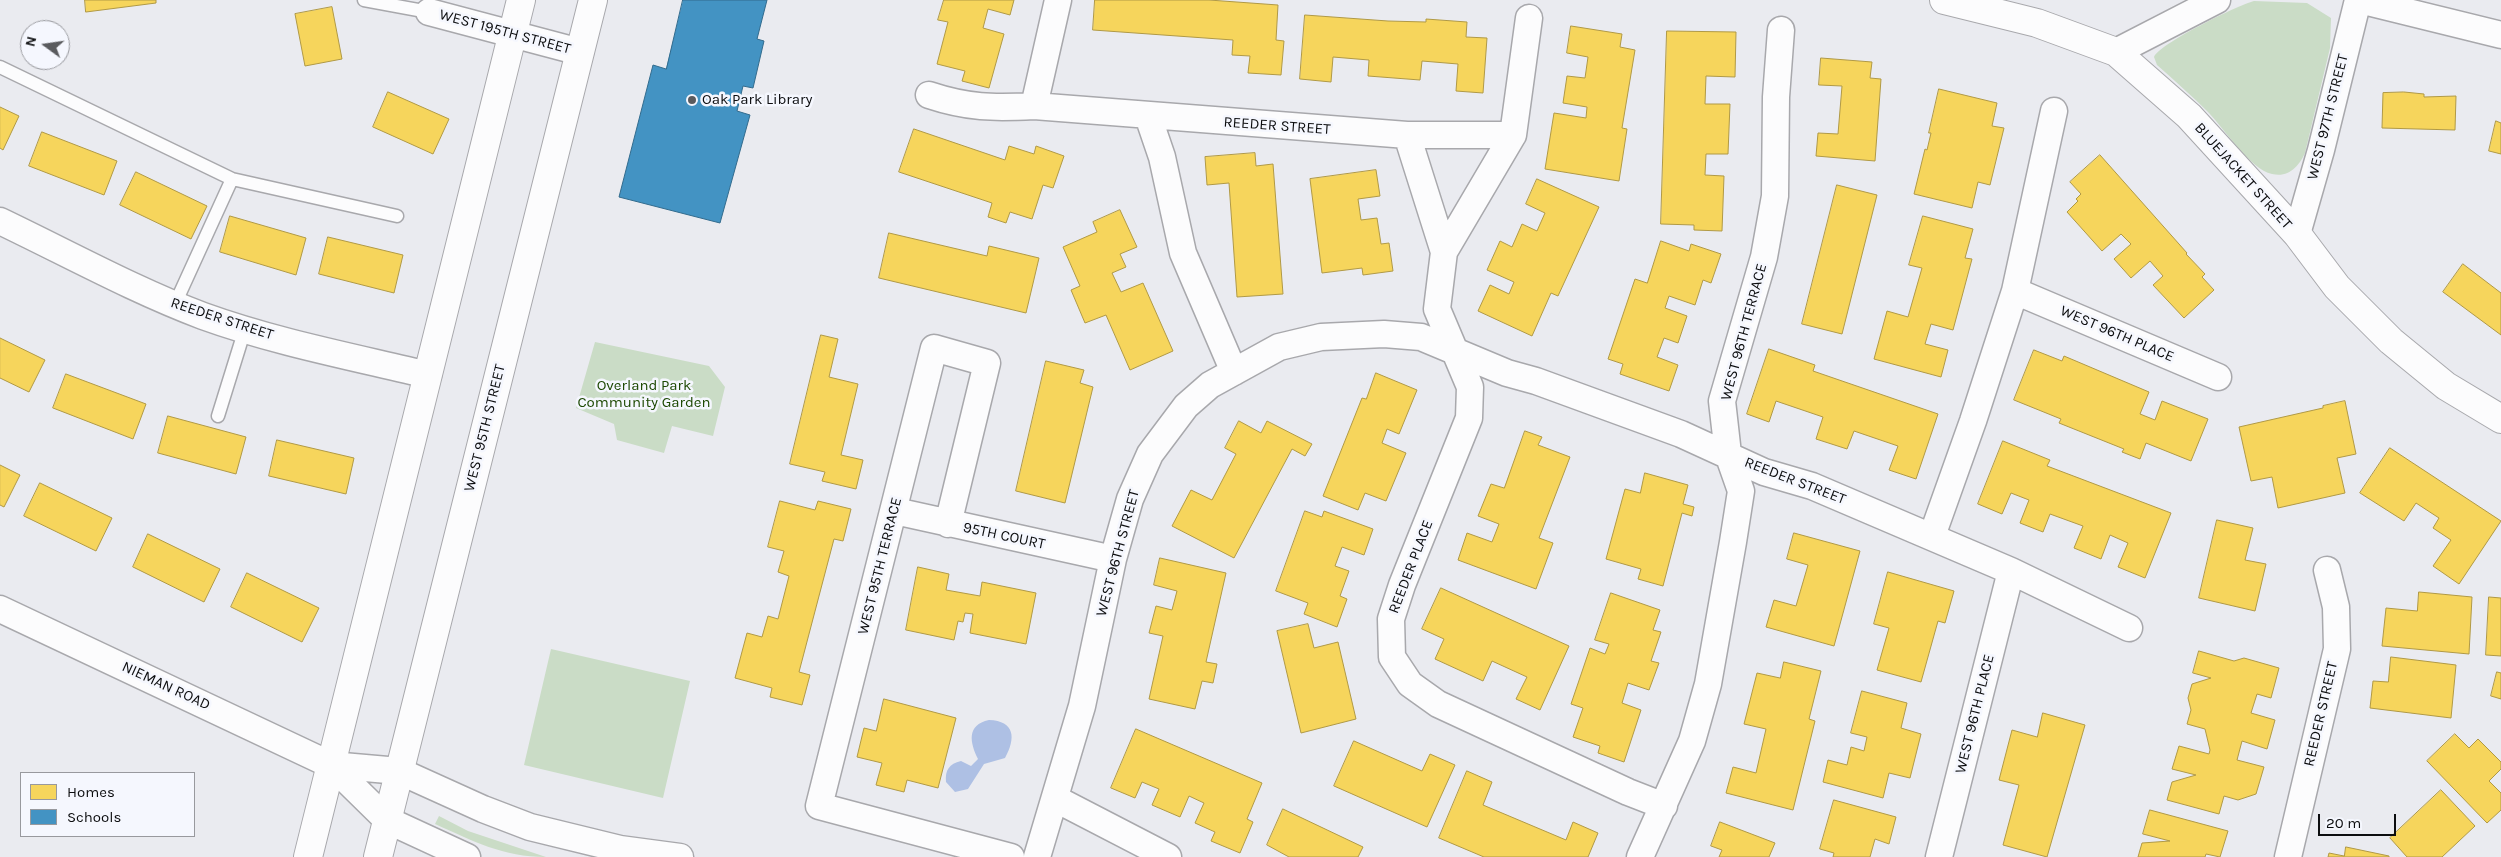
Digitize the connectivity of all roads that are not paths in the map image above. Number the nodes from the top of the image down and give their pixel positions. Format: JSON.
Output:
{"nodes":[{"id":1,"x":364,"y":0,"type":"edge"},
{"id":2,"x":521,"y":0,"type":"edge"},
{"id":3,"x":593,"y":0,"type":"edge"},
{"id":4,"x":1058,"y":0,"type":"edge"},
{"id":5,"x":2217,"y":0,"type":"edge"},
{"id":6,"x":2358,"y":0,"type":"edge"},
{"id":7,"x":1955,"y":1,"type":"edge"},
{"id":8,"x":429,"y":12,"type":"joint"},
{"id":9,"x":1529,"y":18,"type":"dead end"},
{"id":10,"x":1781,"y":30,"type":"dead end"},
{"id":11,"x":513,"y":35,"type":"junction"},
{"id":12,"x":2501,"y":35,"type":"edge"},
{"id":13,"x":580,"y":52,"type":"junction"},
{"id":14,"x":2116,"y":52,"type":"junction"},
{"id":15,"x":0,"y":67,"type":"edge"},
{"id":16,"x":929,"y":95,"type":"dead end"},
{"id":17,"x":1034,"y":106,"type":"junction"},
{"id":18,"x":2054,"y":111,"type":"dead end"},
{"id":19,"x":1148,"y":116,"type":"junction"},
{"id":20,"x":1407,"y":135,"type":"junction"},
{"id":21,"x":1514,"y":135,"type":"junction"},
{"id":22,"x":232,"y":179,"type":"junction"},
{"id":23,"x":397,"y":216,"type":"dead end"},
{"id":24,"x":0,"y":221,"type":"edge"},
{"id":25,"x":2297,"y":234,"type":"junction"},
{"id":26,"x":1444,"y":252,"type":"junction"},
{"id":27,"x":2015,"y":291,"type":"junction"},
{"id":28,"x":175,"y":304,"type":"junction"},
{"id":29,"x":245,"y":329,"type":"junction"},
{"id":30,"x":1455,"y":352,"type":"junction"},
{"id":31,"x":1234,"y":372,"type":"junction"},
{"id":32,"x":428,"y":375,"type":"junction"},
{"id":33,"x":2218,"y":377,"type":"dead end"},
{"id":34,"x":218,"y":416,"type":"dead end"},
{"id":35,"x":2501,"y":419,"type":"edge"},
{"id":36,"x":1728,"y":454,"type":"junction"},
{"id":37,"x":895,"y":511,"type":"junction"},
{"id":38,"x":948,"y":524,"type":"junction"},
{"id":39,"x":1932,"y":536,"type":"junction"},
{"id":40,"x":1113,"y":559,"type":"junction"},
{"id":41,"x":2011,"y":570,"type":"junction"},
{"id":42,"x":2327,"y":570,"type":"dead end"},
{"id":43,"x":0,"y":609,"type":"edge"},
{"id":44,"x":2129,"y":628,"type":"dead end"},
{"id":45,"x":330,"y":765,"type":"junction"},
{"id":46,"x":399,"y":771,"type":"junction"},
{"id":47,"x":1056,"y":799,"type":"junction"},
{"id":48,"x":1664,"y":806,"type":"junction"},
{"id":49,"x":387,"y":820,"type":"junction"},
{"id":50,"x":308,"y":857,"type":"edge"},
{"id":51,"x":378,"y":857,"type":"edge"},
{"id":52,"x":468,"y":857,"type":"edge"},
{"id":53,"x":680,"y":857,"type":"edge"},
{"id":54,"x":1011,"y":857,"type":"edge"},
{"id":55,"x":1037,"y":857,"type":"edge"},
{"id":56,"x":1168,"y":857,"type":"edge"},
{"id":57,"x":1640,"y":857,"type":"edge"},
{"id":58,"x":1939,"y":857,"type":"edge"},
{"id":59,"x":2288,"y":857,"type":"edge"}],
"edges":[{"from":1,"to":8,"type":"lane"},
{"from":2,"to":11,"type":"main road"},
{"from":3,"to":13,"type":"main road","name":"WEST 95TH STREET"},
{"from":4,"to":17,"type":"street"},
{"from":5,"to":14,"type":"street"},
{"from":6,"to":12,"type":"street"},
{"from":6,"to":25,"type":"street","name":"WEST 97TH STREET"},
{"from":7,"to":14,"type":"main road","name":"BLUEJACKET STREET"},
{"from":8,"to":11,"type":"street","name":"WEST 195TH STREET"},
{"from":9,"to":21,"type":"street"},
{"from":10,"to":36,"type":"street","name":"WEST 96TH TERRACE"},
{"from":11,"to":13,"type":"street","name":"WEST 195TH STREET"},
{"from":11,"to":32,"type":"main road"},
{"from":13,"to":46,"type":"main road","name":"WEST 95TH STREET"},
{"from":14,"to":25,"type":"main road","name":"BLUEJACKET STREET"},
{"from":15,"to":22,"type":"lane"},
{"from":16,"to":17,"type":"street"},
{"from":17,"to":19,"type":"street"},
{"from":18,"to":27,"type":"street"},
{"from":19,"to":20,"type":"street","name":"REEDER STREET"},
{"from":19,"to":31,"type":"street"},
{"from":20,"to":21,"type":"street","name":"REEDER STREET"},
{"from":20,"to":26,"type":"street"},
{"from":21,"to":26,"type":"street"},
{"from":22,"to":23,"type":"lane"},
{"from":22,"to":28,"type":"lane"},
{"from":24,"to":28,"type":"street","name":"REEDER STREET"},
{"from":25,"to":35,"type":"main road","name":"BLUEJACKET STREET"},
{"from":26,"to":30,"type":"street"},
{"from":27,"to":33,"type":"street","name":"WEST 96TH PLACE"},
{"from":27,"to":39,"type":"street"},
{"from":28,"to":29,"type":"street","name":"REEDER STREET"},
{"from":29,"to":32,"type":"street","name":"REEDER STREET"},
{"from":29,"to":34,"type":"lane"},
{"from":30,"to":31,"type":"street","name":"REEDER STREET"},
{"from":30,"to":36,"type":"street","name":"REEDER STREET"},
{"from":30,"to":48,"type":"street","name":"REEDER PLACE"},
{"from":31,"to":40,"type":"street","name":"WEST 96TH STREET"},
{"from":32,"to":45,"type":"main road"},
{"from":36,"to":39,"type":"street","name":"REEDER STREET"},
{"from":36,"to":48,"type":"street","name":"WEST 96TH TERRACE"},
{"from":37,"to":38,"type":"street","name":"95TH COURT"},
{"from":37,"to":38,"type":"street","name":"WEST 95TH TERRACE"},
{"from":37,"to":54,"type":"street","name":"WEST 95TH TERRACE"},
{"from":38,"to":40,"type":"street","name":"95TH COURT"},
{"from":39,"to":41,"type":"street","name":"REEDER STREET"},
{"from":40,"to":47,"type":"street","name":"WEST 96TH STREET"},
{"from":41,"to":44,"type":"street","name":"REEDER STREET"},
{"from":41,"to":58,"type":"street","name":"WEST 96TH PLACE"},
{"from":42,"to":59,"type":"street","name":"REEDER STREET"},
{"from":43,"to":45,"type":"street","name":"NIEMAN ROAD"},
{"from":45,"to":46,"type":"street","name":"NIEMAN ROAD"},
{"from":45,"to":49,"type":"street","name":"NIEMAN ROAD"},
{"from":45,"to":50,"type":"main road"},
{"from":46,"to":49,"type":"main road","name":"WEST 95TH STREET"},
{"from":46,"to":53,"type":"street","name":"NIEMAN ROAD"},
{"from":47,"to":55,"type":"street","name":"WEST 96TH STREET"},
{"from":47,"to":56,"type":"street"},
{"from":48,"to":57,"type":"street","name":"WEST 96TH TERRACE"},
{"from":49,"to":51,"type":"main road","name":"WEST 95TH STREET"},
{"from":49,"to":52,"type":"street","name":"NIEMAN ROAD"}]}
